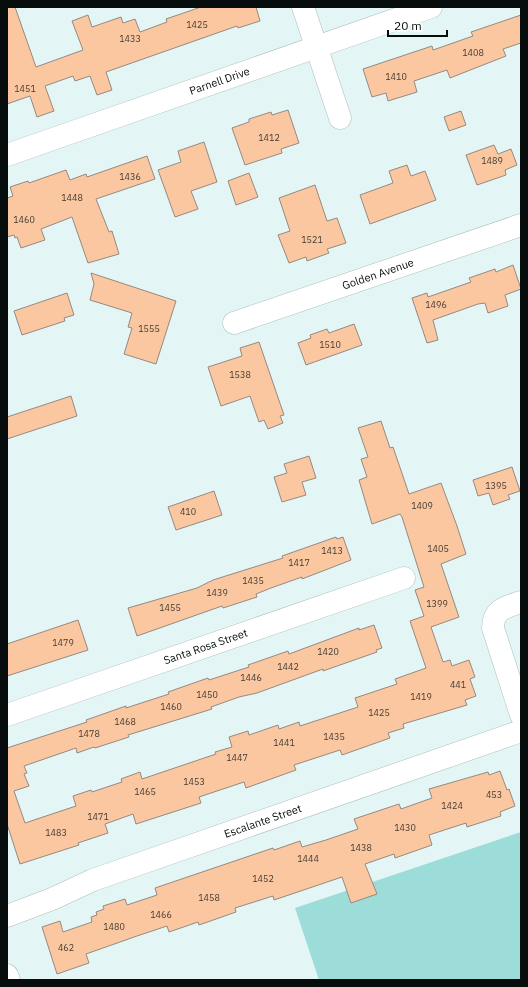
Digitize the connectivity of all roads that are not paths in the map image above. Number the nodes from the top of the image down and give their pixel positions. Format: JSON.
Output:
{"nodes":[{"id":1,"x":303,"y":7,"type":"edge"},
{"id":2,"x":431,"y":7,"type":"edge"},
{"id":3,"x":316,"y":47,"type":"junction"},
{"id":4,"x":340,"y":118,"type":"dead end"},
{"id":5,"x":7,"y":155,"type":"edge"},
{"id":6,"x":521,"y":225,"type":"edge"},
{"id":7,"x":234,"y":323,"type":"dead end"},
{"id":8,"x":404,"y":578,"type":"dead end"},
{"id":9,"x":521,"y":602,"type":"edge"},
{"id":10,"x":7,"y":715,"type":"edge"},
{"id":11,"x":521,"y":715,"type":"edge"},
{"id":12,"x":521,"y":731,"type":"edge"},
{"id":13,"x":7,"y":916,"type":"edge"},
{"id":14,"x":7,"y":975,"type":"edge"},
{"id":15,"x":9,"y":980,"type":"edge"}],
"edges":[{"from":1,"to":3,"type":"street"},
{"from":2,"to":3,"type":"street","name":"Parnell Drive"},
{"from":3,"to":4,"type":"street"},
{"from":3,"to":5,"type":"street","name":"Parnell Drive"},
{"from":6,"to":7,"type":"street","name":"Golden Avenue"},
{"from":8,"to":10,"type":"street","name":"Santa Rosa Street"},
{"from":9,"to":11,"type":"street"},
{"from":12,"to":13,"type":"street","name":"Escalante Street"},
{"from":14,"to":15,"type":"street"}]}
